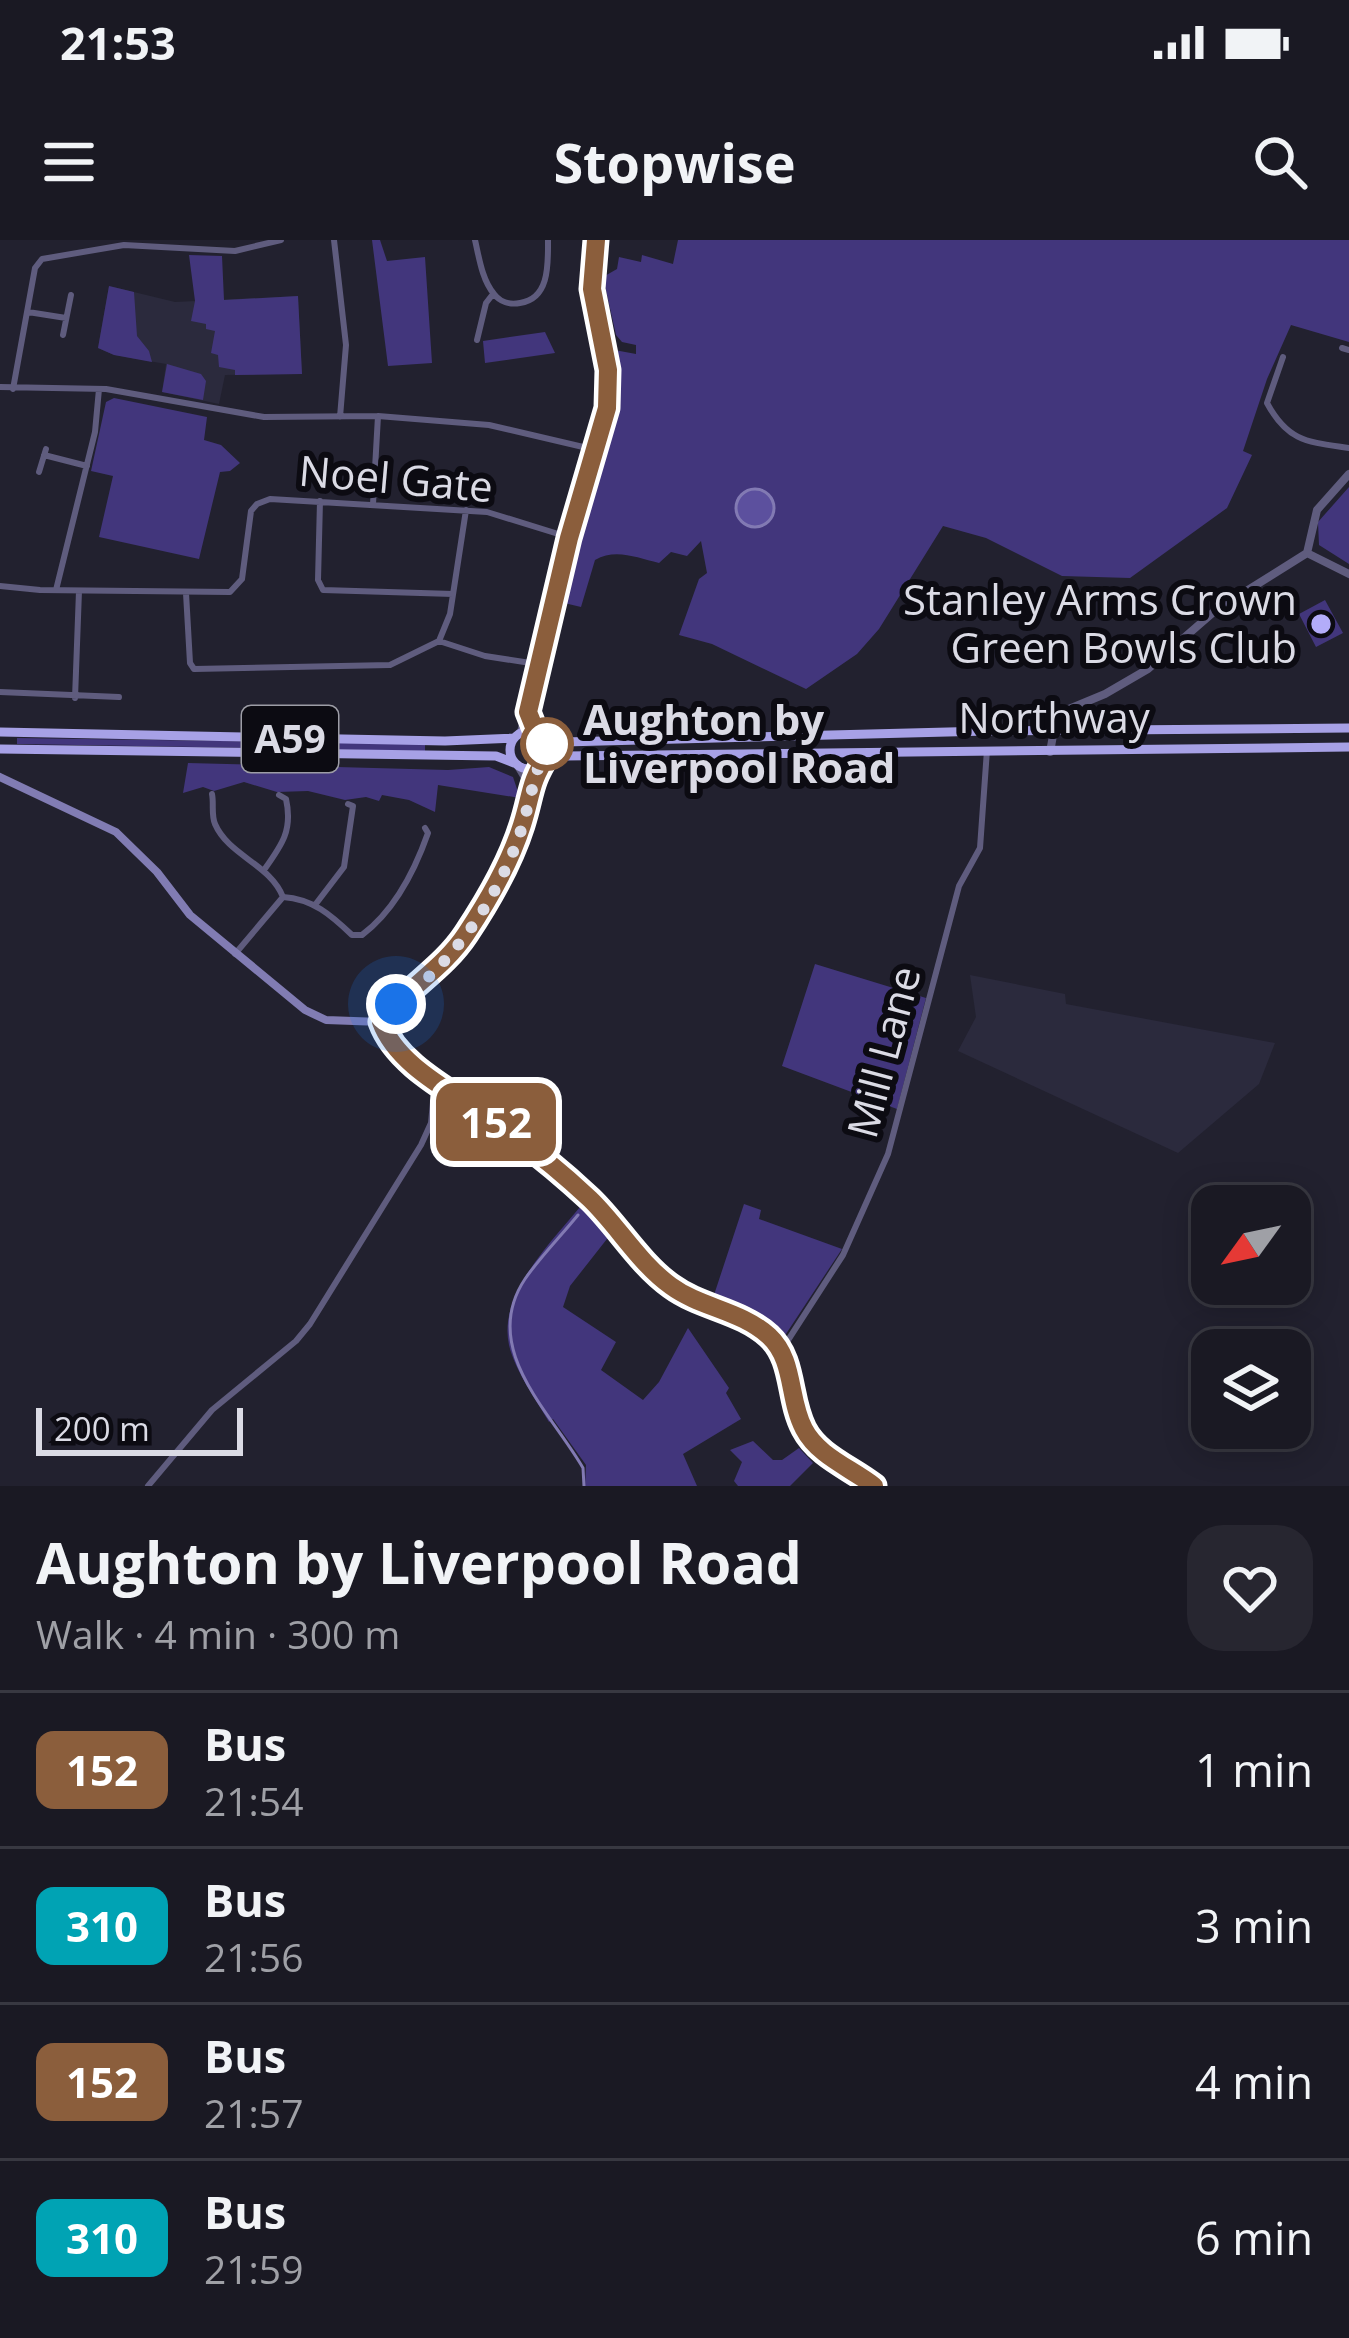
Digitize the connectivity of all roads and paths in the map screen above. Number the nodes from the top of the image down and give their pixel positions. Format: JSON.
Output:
{"nodes":[{"id":1,"x":281,"y":240,"type":"edge"},
{"id":2,"x":334,"y":240,"type":"edge"},
{"id":3,"x":475,"y":240,"type":"edge"},
{"id":4,"x":548,"y":240,"type":"edge"},
{"id":5,"x":596,"y":240,"type":"edge"},
{"id":6,"x":494,"y":294,"type":"junction"},
{"id":7,"x":71,"y":296,"type":"dead end"},
{"id":8,"x":27,"y":312,"type":"junction"},
{"id":9,"x":66,"y":318,"type":"junction"},
{"id":10,"x":63,"y":335,"type":"dead end"},
{"id":11,"x":477,"y":340,"type":"dead end"},
{"id":12,"x":1283,"y":357,"type":"dead end"},
{"id":13,"x":0,"y":387,"type":"edge"},
{"id":14,"x":99,"y":388,"type":"junction"},
{"id":15,"x":13,"y":389,"type":"junction"},
{"id":16,"x":378,"y":416,"type":"junction"},
{"id":17,"x":340,"y":417,"type":"junction"},
{"id":18,"x":1349,"y":448,"type":"edge"},
{"id":19,"x":597,"y":451,"type":"junction"},
{"id":20,"x":86,"y":466,"type":"junction"},
{"id":21,"x":39,"y":472,"type":"dead end"},
{"id":22,"x":1349,"y":474,"type":"edge"},
{"id":23,"x":320,"y":502,"type":"junction"},
{"id":24,"x":373,"y":504,"type":"junction"},
{"id":25,"x":466,"y":509,"type":"junction"},
{"id":26,"x":569,"y":538,"type":"junction"},
{"id":27,"x":1307,"y":553,"type":"junction"},
{"id":28,"x":1349,"y":574,"type":"edge"},
{"id":29,"x":0,"y":586,"type":"edge"},
{"id":30,"x":56,"y":590,"type":"junction"},
{"id":31,"x":79,"y":591,"type":"junction"},
{"id":32,"x":186,"y":593,"type":"junction"},
{"id":33,"x":453,"y":594,"type":"junction"},
{"id":34,"x":439,"y":641,"type":"junction"},
{"id":35,"x":537,"y":664,"type":"junction"},
{"id":36,"x":0,"y":692,"type":"edge"},
{"id":37,"x":119,"y":697,"type":"dead end"},
{"id":38,"x":75,"y":698,"type":"junction"},
{"id":39,"x":528,"y":712,"type":"junction"},
{"id":40,"x":1349,"y":728,"type":"edge"},
{"id":41,"x":1052,"y":730,"type":"junction"},
{"id":42,"x":987,"y":731,"type":"junction"},
{"id":43,"x":2,"y":733,"type":"edge"},
{"id":44,"x":517,"y":735,"type":"junction"},
{"id":45,"x":540,"y":735,"type":"junction"},
{"id":46,"x":1349,"y":747,"type":"edge"},
{"id":47,"x":0,"y":749,"type":"edge"},
{"id":48,"x":987,"y":750,"type":"junction"},
{"id":49,"x":1050,"y":752,"type":"junction"},
{"id":50,"x":516,"y":764,"type":"junction"},
{"id":51,"x":540,"y":764,"type":"junction"},
{"id":52,"x":0,"y":777,"type":"edge"},
{"id":53,"x":530,"y":787,"type":"junction"},
{"id":54,"x":285,"y":796,"type":"dead end"},
{"id":55,"x":216,"y":799,"type":"dead end"},
{"id":56,"x":354,"y":804,"type":"dead end"},
{"id":57,"x":429,"y":830,"type":"dead end"},
{"id":58,"x":264,"y":870,"type":"junction"},
{"id":59,"x":283,"y":897,"type":"junction"},
{"id":60,"x":315,"y":905,"type":"junction"},
{"id":61,"x":235,"y":954,"type":"junction"},
{"id":62,"x":381,"y":1022,"type":"junction"},
{"id":63,"x":435,"y":1081,"type":"junction"},
{"id":64,"x":782,"y":1351,"type":"junction"},
{"id":65,"x":148,"y":1486,"type":"edge"},
{"id":66,"x":874,"y":1486,"type":"edge"}],
"edges":[{"from":1,"to":8,"type":"street"},
{"from":2,"to":17,"type":"street"},
{"from":3,"to":6,"type":"street"},
{"from":4,"to":6,"type":"street"},
{"from":5,"to":19,"type":"street"},
{"from":6,"to":11,"type":"street"},
{"from":7,"to":9,"type":"street"},
{"from":8,"to":9,"type":"street"},
{"from":8,"to":15,"type":"street"},
{"from":9,"to":10,"type":"street"},
{"from":12,"to":18,"type":"street"},
{"from":13,"to":15,"type":"street"},
{"from":14,"to":15,"type":"street"},
{"from":14,"to":17,"type":"street"},
{"from":14,"to":20,"type":"street"},
{"from":16,"to":17,"type":"street"},
{"from":16,"to":19,"type":"street"},
{"from":16,"to":24,"type":"street"},
{"from":19,"to":26,"type":"street"},
{"from":20,"to":21,"type":"street"},
{"from":20,"to":30,"type":"street"},
{"from":22,"to":27,"type":"street"},
{"from":23,"to":24,"type":"street","name":"Noel Gate"},
{"from":23,"to":32,"type":"street","name":"Noel Gate"},
{"from":23,"to":33,"type":"street"},
{"from":24,"to":25,"type":"street","name":"Noel Gate"},
{"from":25,"to":26,"type":"street","name":"Noel Gate"},
{"from":25,"to":33,"type":"street"},
{"from":26,"to":35,"type":"street"},
{"from":27,"to":28,"type":"street"},
{"from":27,"to":41,"type":"street"},
{"from":29,"to":30,"type":"street","name":"Noel Gate"},
{"from":30,"to":31,"type":"street","name":"Noel Gate"},
{"from":31,"to":32,"type":"street","name":"Noel Gate"},
{"from":31,"to":38,"type":"street"},
{"from":32,"to":34,"type":"street"},
{"from":33,"to":34,"type":"street"},
{"from":34,"to":35,"type":"street"},
{"from":35,"to":39,"type":"street"},
{"from":36,"to":38,"type":"street"},
{"from":37,"to":38,"type":"street"},
{"from":39,"to":44,"type":"street"},
{"from":39,"to":45,"type":"street"},
{"from":40,"to":41,"type":"highway","name":"Northway","number":"A59"},
{"from":41,"to":42,"type":"highway","name":"Northway","number":"A59"},
{"from":41,"to":49,"type":"street"},
{"from":42,"to":45,"type":"highway","name":"Northway","number":"A59"},
{"from":42,"to":48,"type":"highway"},
{"from":43,"to":44,"type":"highway","number":"A59"},
{"from":44,"to":45,"type":"highway","number":"A59"},
{"from":44,"to":50,"type":"highway"},
{"from":45,"to":51,"type":"highway"},
{"from":46,"to":49,"type":"highway","name":"Northway","number":"A59"},
{"from":47,"to":50,"type":"highway","number":"A59"},
{"from":48,"to":49,"type":"highway","name":"Northway","number":"A59"},
{"from":48,"to":51,"type":"highway","name":"Northway","number":"A59"},
{"from":48,"to":64,"type":"street","name":"Mill Lane"},
{"from":50,"to":51,"type":"highway","number":"A59"},
{"from":50,"to":53,"type":"street"},
{"from":51,"to":53,"type":"street"},
{"from":52,"to":61,"type":"main road"},
{"from":53,"to":62,"type":"street"},
{"from":54,"to":58,"type":"street"},
{"from":55,"to":58,"type":"street"},
{"from":56,"to":60,"type":"street"},
{"from":57,"to":60,"type":"street"},
{"from":58,"to":59,"type":"street"},
{"from":59,"to":60,"type":"street"},
{"from":59,"to":61,"type":"street"},
{"from":61,"to":62,"type":"main road"},
{"from":62,"to":63,"type":"main road"},
{"from":63,"to":64,"type":"main road"},
{"from":63,"to":65,"type":"street"},
{"from":64,"to":66,"type":"main road"}]}
